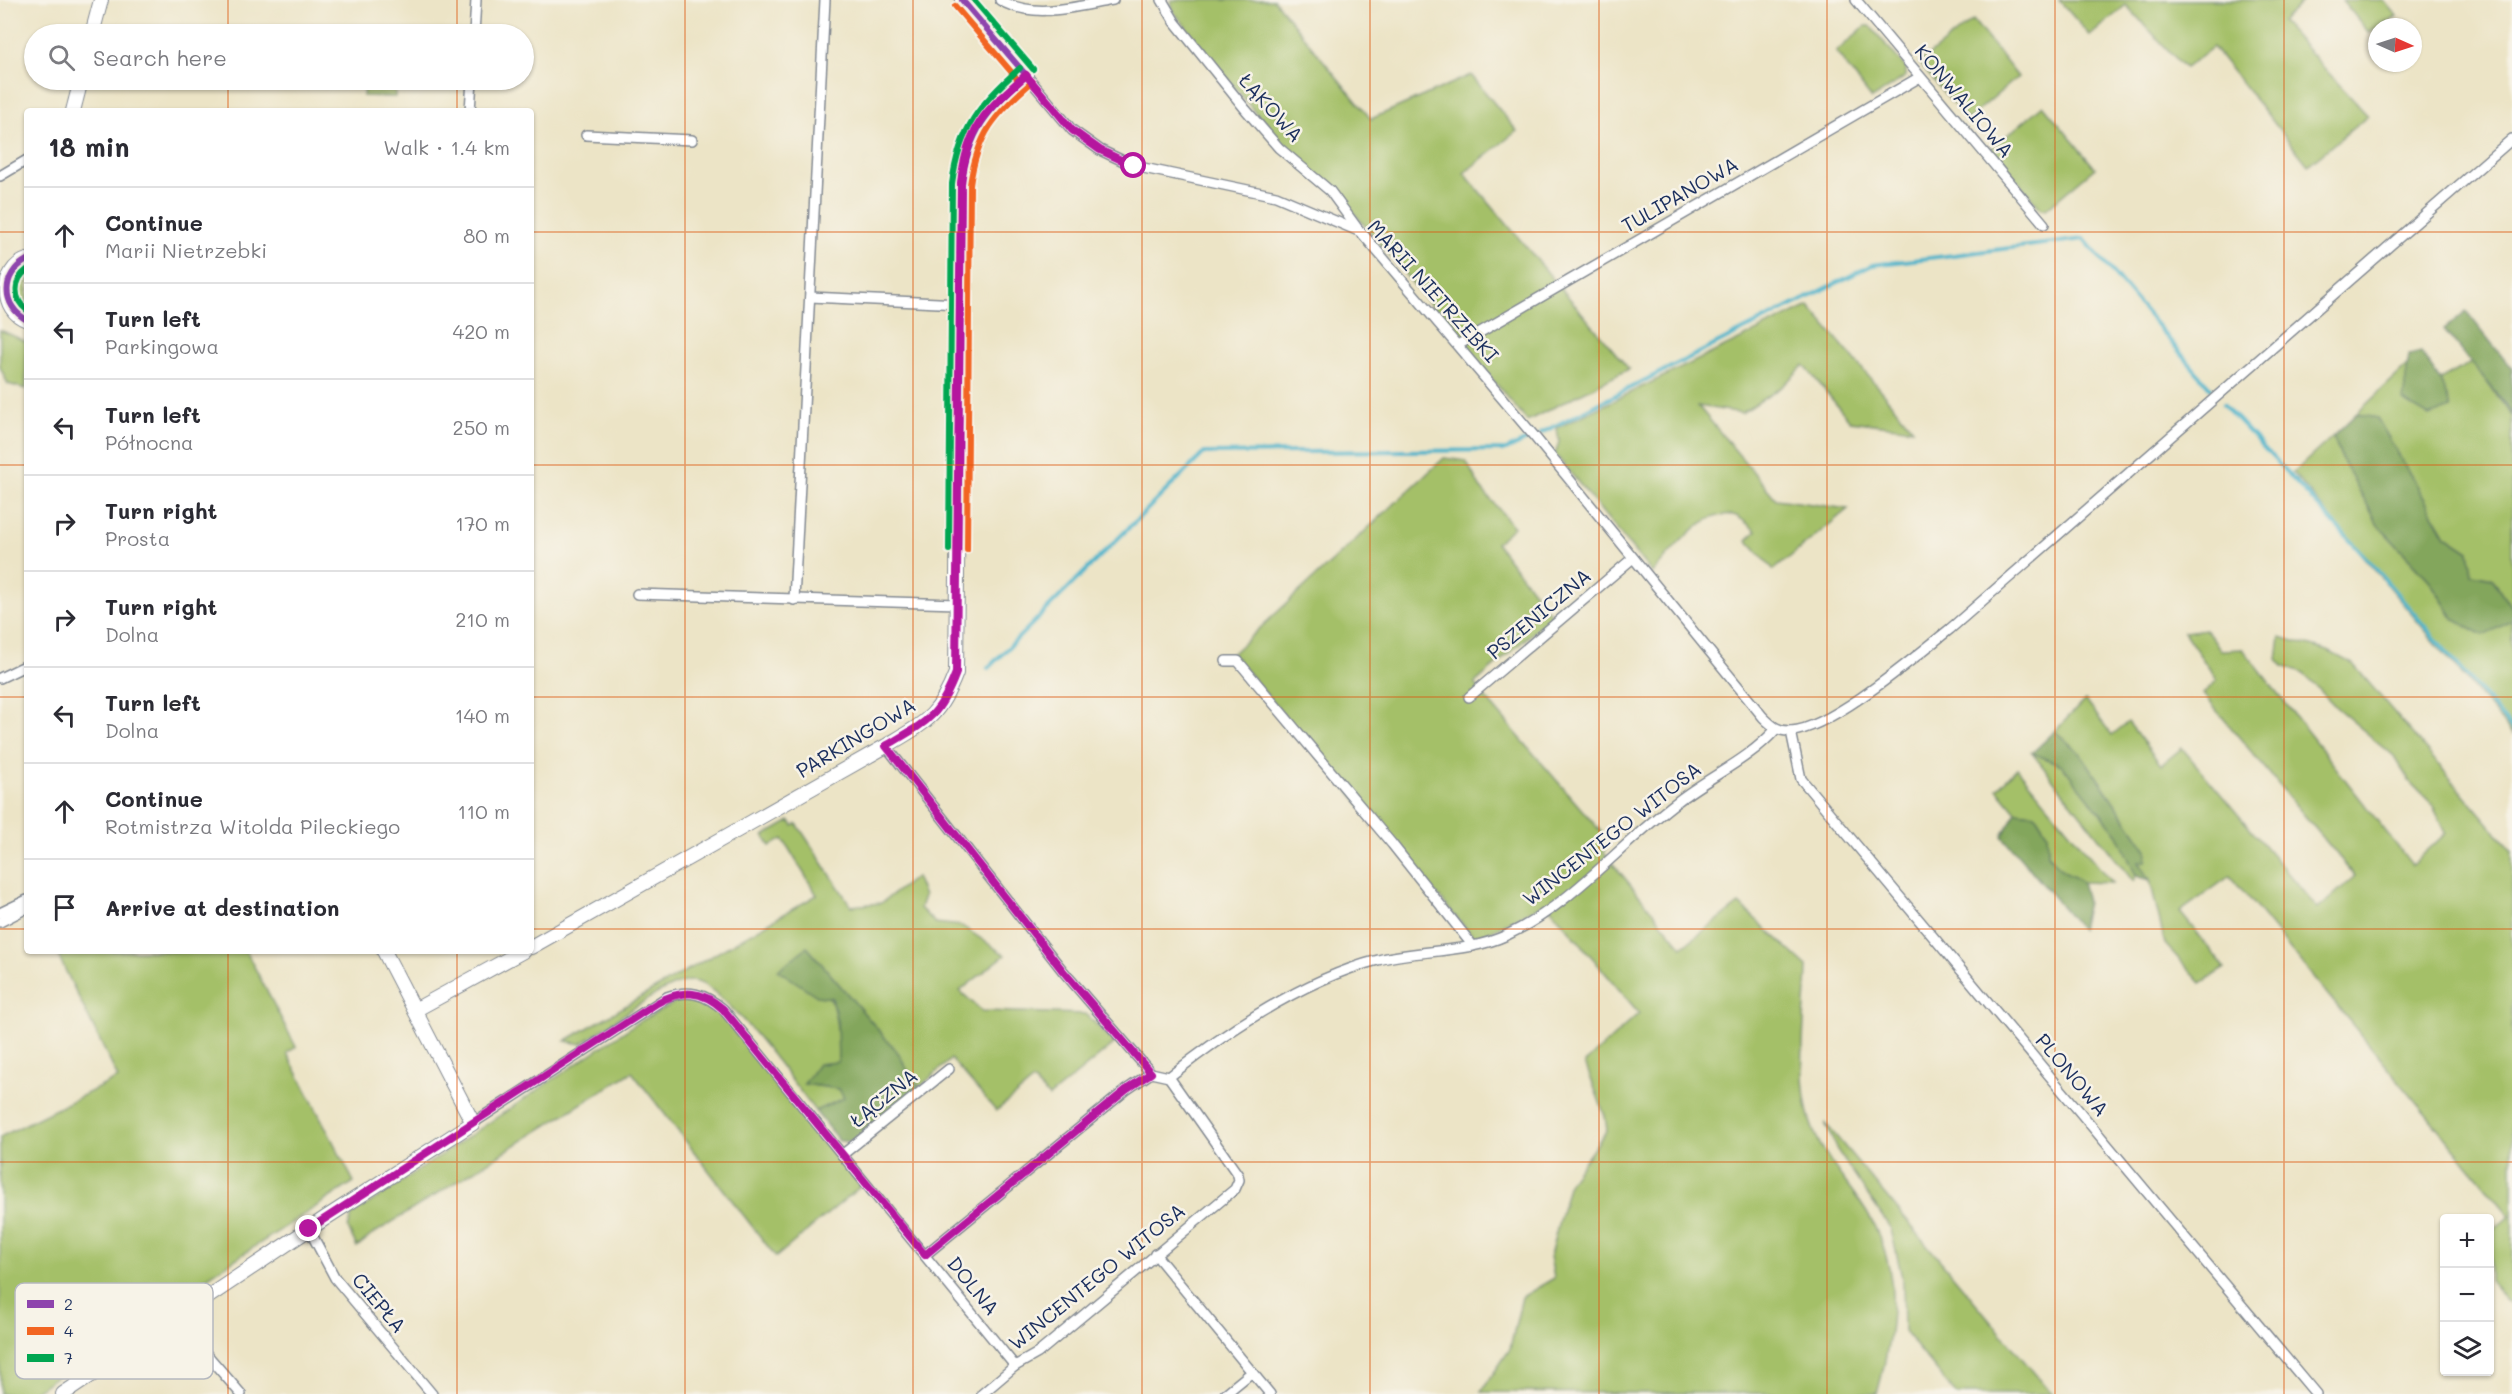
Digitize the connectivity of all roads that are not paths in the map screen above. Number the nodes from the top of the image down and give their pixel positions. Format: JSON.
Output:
{"nodes":[{"id":1,"x":101,"y":0,"type":"edge"},
{"id":2,"x":476,"y":0,"type":"edge"},
{"id":3,"x":825,"y":0,"type":"edge"},
{"id":4,"x":962,"y":0,"type":"edge"},
{"id":5,"x":1000,"y":0,"type":"edge"},
{"id":6,"x":1113,"y":0,"type":"edge"},
{"id":7,"x":1161,"y":0,"type":"edge"},
{"id":8,"x":1856,"y":0,"type":"edge"},
{"id":9,"x":95,"y":24,"type":"edge"},
{"id":10,"x":475,"y":24,"type":"edge"},
{"id":11,"x":1026,"y":75,"type":"junction"},
{"id":12,"x":1920,"y":77,"type":"junction"},
{"id":13,"x":79,"y":90,"type":"edge"},
{"id":14,"x":471,"y":90,"type":"edge"},
{"id":15,"x":75,"y":108,"type":"edge"},
{"id":16,"x":470,"y":108,"type":"edge"},
{"id":17,"x":586,"y":135,"type":"dead end"},
{"id":18,"x":2512,"y":139,"type":"edge"},
{"id":19,"x":692,"y":140,"type":"dead end"},
{"id":20,"x":24,"y":162,"type":"edge"},
{"id":21,"x":0,"y":176,"type":"edge"},
{"id":22,"x":2044,"y":224,"type":"dead end"},
{"id":23,"x":1361,"y":232,"type":"junction"},
{"id":24,"x":24,"y":262,"type":"edge"},
{"id":25,"x":1,"y":284,"type":"edge"},
{"id":26,"x":810,"y":297,"type":"junction"},
{"id":27,"x":960,"y":304,"type":"junction"},
{"id":28,"x":3,"y":306,"type":"edge"},
{"id":29,"x":24,"y":319,"type":"edge"},
{"id":30,"x":1458,"y":345,"type":"junction"},
{"id":31,"x":1633,"y":558,"type":"junction"},
{"id":32,"x":637,"y":594,"type":"dead end"},
{"id":33,"x":794,"y":600,"type":"junction"},
{"id":34,"x":957,"y":604,"type":"junction"},
{"id":35,"x":1226,"y":661,"type":"dead end"},
{"id":36,"x":24,"y":666,"type":"edge"},
{"id":37,"x":0,"y":678,"type":"edge"},
{"id":38,"x":1469,"y":696,"type":"dead end"},
{"id":39,"x":1776,"y":729,"type":"junction"},
{"id":40,"x":1791,"y":731,"type":"junction"},
{"id":41,"x":886,"y":746,"type":"junction"},
{"id":42,"x":24,"y":901,"type":"edge"},
{"id":43,"x":24,"y":910,"type":"edge"},
{"id":44,"x":0,"y":913,"type":"edge"},
{"id":45,"x":0,"y":922,"type":"edge"},
{"id":46,"x":534,"y":945,"type":"edge"},
{"id":47,"x":1473,"y":946,"type":"junction"},
{"id":48,"x":386,"y":954,"type":"edge"},
{"id":49,"x":518,"y":954,"type":"edge"},
{"id":50,"x":415,"y":1010,"type":"junction"},
{"id":51,"x":949,"y":1069,"type":"dead end"},
{"id":52,"x":1151,"y":1073,"type":"junction"},
{"id":53,"x":1169,"y":1077,"type":"junction"},
{"id":54,"x":473,"y":1123,"type":"junction"},
{"id":55,"x":842,"y":1155,"type":"junction"},
{"id":56,"x":309,"y":1229,"type":"junction"},
{"id":57,"x":1155,"y":1254,"type":"junction"},
{"id":58,"x":925,"y":1255,"type":"junction"},
{"id":59,"x":213,"y":1294,"type":"edge"},
{"id":60,"x":213,"y":1362,"type":"edge"},
{"id":61,"x":1015,"y":1366,"type":"junction"},
{"id":62,"x":1252,"y":1372,"type":"junction"},
{"id":63,"x":86,"y":1379,"type":"edge"},
{"id":64,"x":63,"y":1394,"type":"edge"},
{"id":65,"x":241,"y":1394,"type":"edge"},
{"id":66,"x":432,"y":1394,"type":"edge"},
{"id":67,"x":982,"y":1394,"type":"edge"},
{"id":68,"x":1224,"y":1394,"type":"edge"},
{"id":69,"x":1270,"y":1394,"type":"edge"},
{"id":70,"x":2316,"y":1394,"type":"edge"}],
"edges":[{"from":1,"to":9,"type":"street"},
{"from":2,"to":10,"type":"street"},
{"from":3,"to":26,"type":"street"},
{"from":4,"to":11,"type":"street","name":"MARII NIETRZEBKI"},
{"from":5,"to":6,"type":"street"},
{"from":7,"to":23,"type":"street","name":"ŁĄKOWA"},
{"from":8,"to":12,"type":"street","name":"KONWALIOWA"},
{"from":11,"to":23,"type":"street","name":"MARII NIETRZEBKI"},
{"from":11,"to":27,"type":"street","name":"PARKINGOWA"},
{"from":12,"to":22,"type":"street","name":"KONWALIOWA"},
{"from":12,"to":30,"type":"street","name":"TULIPANOWA"},
{"from":13,"to":15,"type":"street"},
{"from":14,"to":16,"type":"street"},
{"from":17,"to":19,"type":"street"},
{"from":18,"to":40,"type":"street"},
{"from":20,"to":21,"type":"street"},
{"from":23,"to":30,"type":"street","name":"MARII NIETRZEBKI"},
{"from":24,"to":25,"type":"street"},
{"from":25,"to":28,"type":"street"},
{"from":26,"to":27,"type":"street"},
{"from":26,"to":33,"type":"street"},
{"from":27,"to":34,"type":"street","name":"PARKINGOWA"},
{"from":28,"to":29,"type":"street"},
{"from":30,"to":31,"type":"street","name":"MARII NIETRZEBKI"},
{"from":31,"to":38,"type":"street","name":"PSZENICZNA"},
{"from":31,"to":39,"type":"street","name":"MARII NIETRZEBKI"},
{"from":32,"to":33,"type":"street"},
{"from":33,"to":34,"type":"street"},
{"from":34,"to":41,"type":"street","name":"PARKINGOWA"},
{"from":35,"to":47,"type":"street"},
{"from":36,"to":37,"type":"street"},
{"from":39,"to":40,"type":"street"},
{"from":39,"to":47,"type":"street","name":"WINCENTEGO WITOSA"},
{"from":40,"to":70,"type":"street","name":"PLONOWA"},
{"from":41,"to":46,"type":"street","name":"PARKINGOWA"},
{"from":41,"to":52,"type":"street"},
{"from":42,"to":44,"type":"street"},
{"from":43,"to":45,"type":"street"},
{"from":47,"to":53,"type":"street","name":"WINCENTEGO WITOSA"},
{"from":48,"to":50,"type":"street"},
{"from":49,"to":50,"type":"street"},
{"from":50,"to":54,"type":"street"},
{"from":51,"to":55,"type":"street","name":"ŁĄCZNA"},
{"from":52,"to":53,"type":"street"},
{"from":52,"to":58,"type":"street"},
{"from":53,"to":57,"type":"street","name":"WINCENTEGO WITOSA"},
{"from":54,"to":55,"type":"street","name":"DOLNA"},
{"from":54,"to":56,"type":"street"},
{"from":55,"to":58,"type":"street","name":"DOLNA"},
{"from":56,"to":59,"type":"street"},
{"from":56,"to":66,"type":"street","name":"CIEPŁA"},
{"from":57,"to":61,"type":"street","name":"WINCENTEGO WITOSA"},
{"from":57,"to":62,"type":"street"},
{"from":58,"to":61,"type":"street","name":"DOLNA"},
{"from":60,"to":65,"type":"street"},
{"from":61,"to":67,"type":"street","name":"WINCENTEGO WITOSA"},
{"from":62,"to":68,"type":"street"},
{"from":62,"to":69,"type":"street"},
{"from":63,"to":64,"type":"street"}]}
